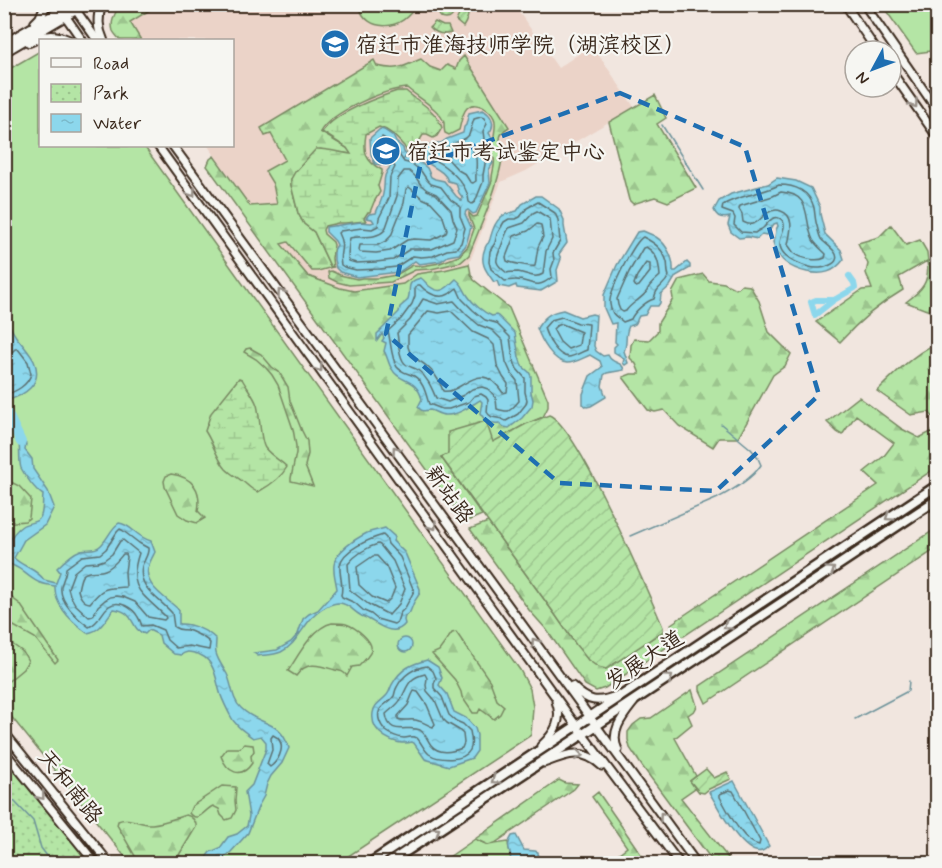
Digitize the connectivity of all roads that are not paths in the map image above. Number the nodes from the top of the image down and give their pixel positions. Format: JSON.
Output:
{"nodes":[{"id":1,"x":46,"y":4,"type":"edge"},
{"id":2,"x":86,"y":4,"type":"edge"},
{"id":3,"x":102,"y":4,"type":"edge"},
{"id":4,"x":845,"y":4,"type":"edge"},
{"id":5,"x":864,"y":4,"type":"edge"},
{"id":6,"x":74,"y":6,"type":"edge"},
{"id":7,"x":61,"y":10,"type":"edge"},
{"id":8,"x":65,"y":39,"type":"edge"},
{"id":9,"x":81,"y":39,"type":"edge"},
{"id":10,"x":96,"y":39,"type":"edge"},
{"id":11,"x":102,"y":39,"type":"edge"},
{"id":12,"x":870,"y":39,"type":"edge"},
{"id":13,"x":5,"y":48,"type":"edge"},
{"id":14,"x":903,"y":88,"type":"edge"},
{"id":15,"x":938,"y":111,"type":"edge"},
{"id":16,"x":938,"y":138,"type":"edge"},
{"id":17,"x":159,"y":147,"type":"edge"},
{"id":18,"x":174,"y":147,"type":"edge"},
{"id":19,"x":938,"y":485,"type":"edge"},
{"id":20,"x":938,"y":499,"type":"edge"},
{"id":21,"x":557,"y":672,"type":"junction"},
{"id":22,"x":542,"y":678,"type":"junction"},
{"id":23,"x":631,"y":689,"type":"junction"},
{"id":24,"x":637,"y":699,"type":"junction"},
{"id":25,"x":590,"y":717,"type":"junction"},
{"id":26,"x":577,"y":726,"type":"junction"},
{"id":27,"x":596,"y":726,"type":"junction"},
{"id":28,"x":4,"y":732,"type":"edge"},
{"id":29,"x":583,"y":735,"type":"junction"},
{"id":30,"x":4,"y":751,"type":"edge"},
{"id":31,"x":520,"y":764,"type":"junction"},
{"id":32,"x":526,"y":772,"type":"junction"},
{"id":33,"x":636,"y":781,"type":"junction"},
{"id":34,"x":623,"y":788,"type":"junction"},
{"id":35,"x":96,"y":864,"type":"edge"},
{"id":36,"x":110,"y":864,"type":"edge"},
{"id":37,"x":369,"y":864,"type":"edge"},
{"id":38,"x":387,"y":864,"type":"edge"},
{"id":39,"x":680,"y":864,"type":"edge"},
{"id":40,"x":697,"y":864,"type":"edge"}],
"edges":[{"from":1,"to":13,"type":"main road"},
{"from":2,"to":6,"type":"main road"},
{"from":3,"to":11,"type":"main road"},
{"from":4,"to":12,"type":"street"},
{"from":5,"to":15,"type":"street"},
{"from":6,"to":7,"type":"main road"},
{"from":6,"to":10,"type":"street"},
{"from":7,"to":9,"type":"street"},
{"from":7,"to":13,"type":"main road"},
{"from":8,"to":13,"type":"main road"},
{"from":14,"to":16,"type":"street","one_way":true},
{"from":17,"to":22,"type":"street","name":"新站路","one_way":true},
{"from":21,"to":18,"type":"street","name":"新站路","one_way":true},
{"from":19,"to":23,"type":"main road","name":"发展大道","one_way":true},
{"from":24,"to":20,"type":"main road","name":"发展大道","one_way":true},
{"from":21,"to":23,"type":"street"},
{"from":21,"to":25,"type":"street","name":"新站路"},
{"from":22,"to":26,"type":"street","name":"新站路"},
{"from":22,"to":31,"type":"street"},
{"from":23,"to":25,"type":"main road","name":"发展大道"},
{"from":24,"to":27,"type":"main road","name":"发展大道"},
{"from":24,"to":33,"type":"street"},
{"from":25,"to":26,"type":"main road","name":"发展大道"},
{"from":25,"to":27,"type":"street","name":"新站路"},
{"from":26,"to":29,"type":"street","name":"新站路"},
{"from":26,"to":31,"type":"main road","name":"发展大道"},
{"from":27,"to":29,"type":"main road","name":"发展大道"},
{"from":27,"to":33,"type":"street","name":"新站路"},
{"from":28,"to":36,"type":"street","name":"天和南路"},
{"from":29,"to":32,"type":"main road","name":"发展大道"},
{"from":29,"to":34,"type":"street","name":"新站路"},
{"from":30,"to":35,"type":"street","name":"天和南路","one_way":true},
{"from":31,"to":37,"type":"main road","name":"发展大道","one_way":true},
{"from":32,"to":34,"type":"street","one_way":true},
{"from":38,"to":32,"type":"main road","name":"发展大道","one_way":true},
{"from":40,"to":33,"type":"street","name":"新站路","one_way":true},
{"from":34,"to":39,"type":"street","name":"新站路"}]}
